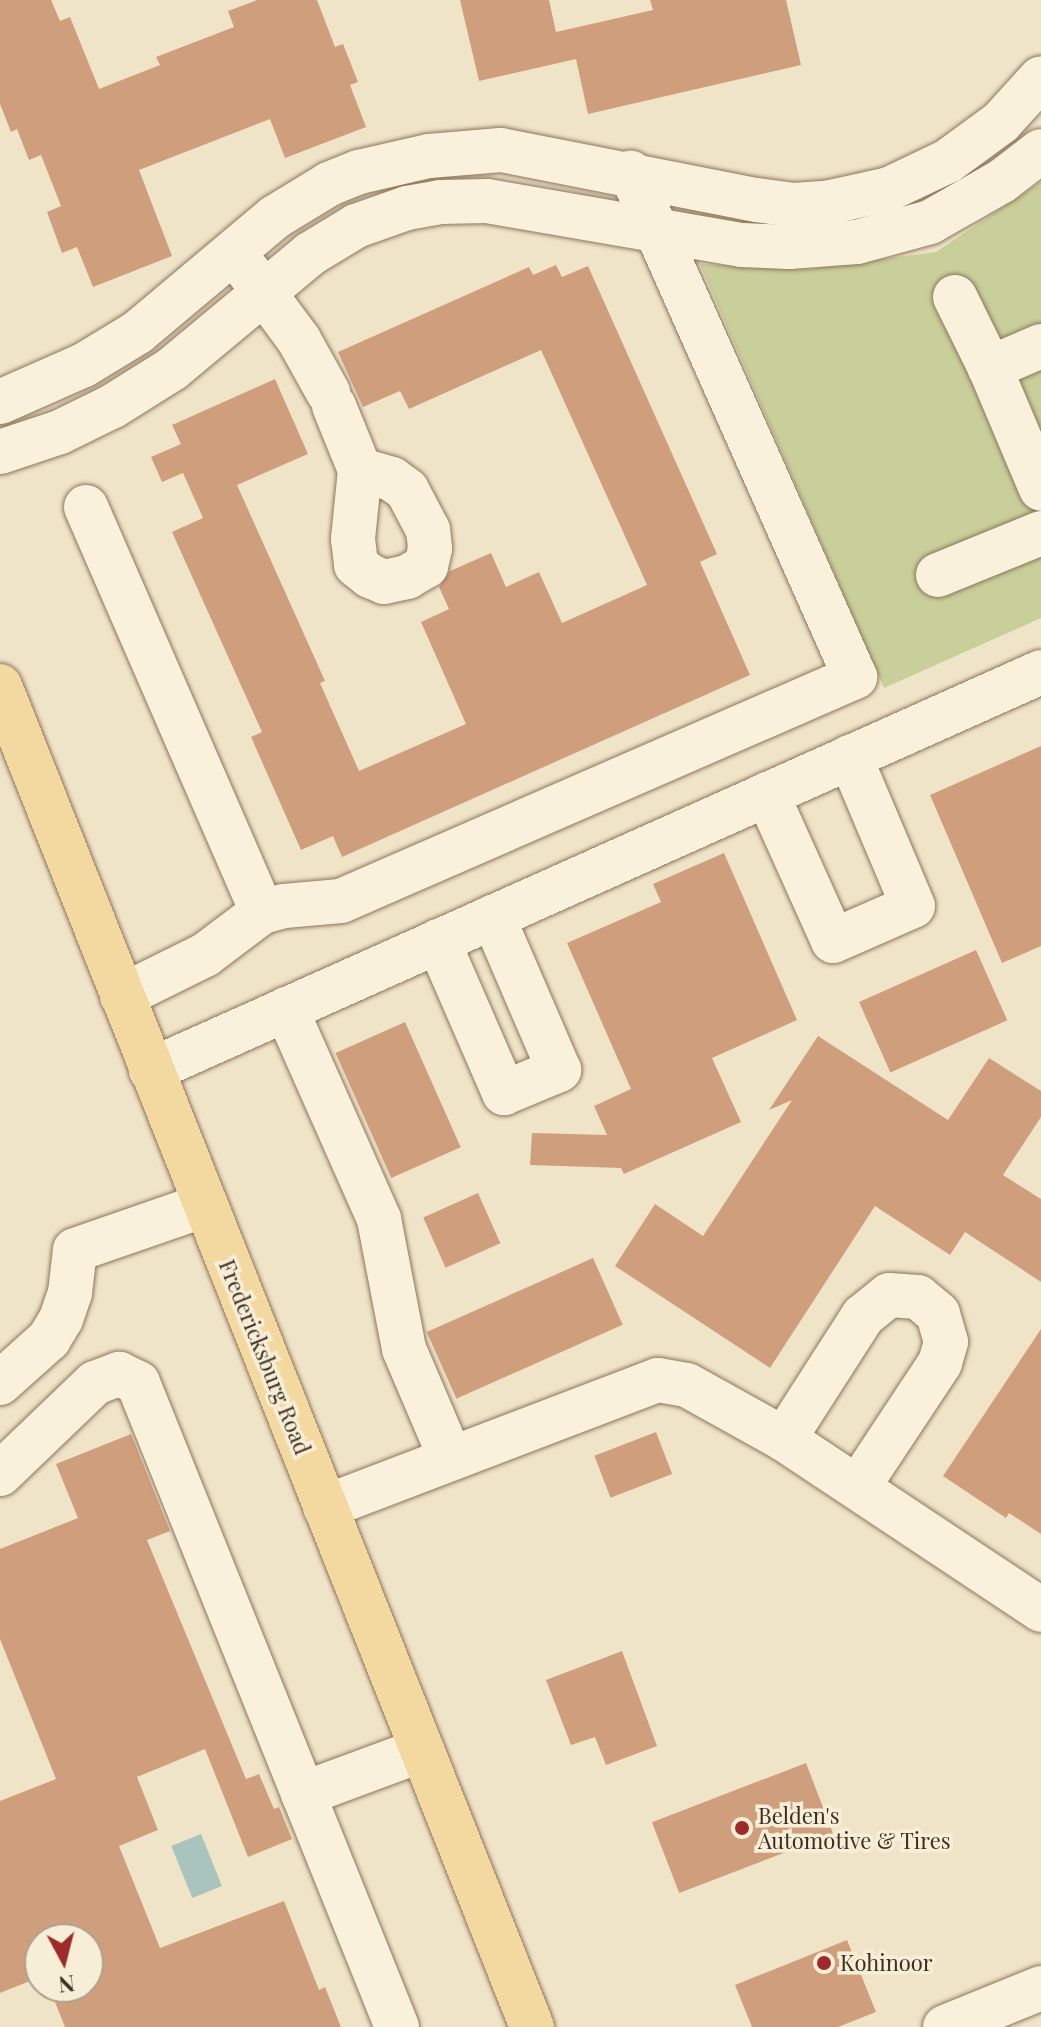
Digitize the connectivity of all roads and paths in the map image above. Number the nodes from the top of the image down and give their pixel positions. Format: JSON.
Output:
{"nodes":[{"id":1,"x":1041,"y":78,"type":"edge"},
{"id":2,"x":1041,"y":151,"type":"edge"},
{"id":3,"x":962,"y":152,"type":"junction"},
{"id":4,"x":631,"y":173,"type":"junction"},
{"id":5,"x":989,"y":189,"type":"junction"},
{"id":6,"x":657,"y":230,"type":"junction"},
{"id":7,"x":234,"y":251,"type":"junction"},
{"id":8,"x":264,"y":293,"type":"junction"},
{"id":9,"x":955,"y":297,"type":"dead end"},
{"id":10,"x":1041,"y":346,"type":"edge"},
{"id":11,"x":990,"y":368,"type":"junction"},
{"id":12,"x":43,"y":385,"type":"junction"},
{"id":13,"x":0,"y":402,"type":"edge"},
{"id":14,"x":60,"y":432,"type":"junction"},
{"id":15,"x":0,"y":452,"type":"edge"},
{"id":16,"x":360,"y":470,"type":"dead end"},
{"id":17,"x":1041,"y":489,"type":"edge"},
{"id":18,"x":86,"y":507,"type":"dead end"},
{"id":19,"x":1041,"y":533,"type":"edge"},
{"id":20,"x":938,"y":575,"type":"dead end"},
{"id":21,"x":1041,"y":672,"type":"edge"},
{"id":22,"x":0,"y":686,"type":"edge"},
{"id":23,"x":850,"y":757,"type":"junction"},
{"id":24,"x":767,"y":794,"type":"junction"},
{"id":25,"x":262,"y":912,"type":"junction"},
{"id":26,"x":493,"y":917,"type":"junction"},
{"id":27,"x":438,"y":941,"type":"junction"},
{"id":28,"x":122,"y":996,"type":"junction"},
{"id":29,"x":295,"y":1005,"type":"junction"},
{"id":30,"x":151,"y":1070,"type":"junction"},
{"id":31,"x":205,"y":1205,"type":"junction"},
{"id":32,"x":0,"y":1383,"type":"edge"},
{"id":33,"x":784,"y":1439,"type":"junction"},
{"id":34,"x":450,"y":1457,"type":"junction"},
{"id":35,"x":0,"y":1474,"type":"edge"},
{"id":36,"x":858,"y":1487,"type":"junction"},
{"id":37,"x":325,"y":1507,"type":"junction"},
{"id":38,"x":1041,"y":1610,"type":"edge"},
{"id":39,"x":422,"y":1750,"type":"junction"},
{"id":40,"x":303,"y":1794,"type":"junction"},
{"id":41,"x":1041,"y":1988,"type":"edge"},
{"id":42,"x":397,"y":2027,"type":"edge"},
{"id":43,"x":532,"y":2027,"type":"edge"},
{"id":44,"x":945,"y":2027,"type":"edge"}],
"edges":[{"from":1,"to":3,"type":"street"},
{"from":2,"to":5,"type":"street"},
{"from":3,"to":4,"type":"street"},
{"from":3,"to":5,"type":"street"},
{"from":4,"to":6,"type":"street"},
{"from":4,"to":7,"type":"street"},
{"from":5,"to":6,"type":"street"},
{"from":6,"to":8,"type":"street"},
{"from":6,"to":25,"type":"street"},
{"from":7,"to":8,"type":"street"},
{"from":7,"to":12,"type":"street"},
{"from":8,"to":14,"type":"street"},
{"from":8,"to":16,"type":"street"},
{"from":9,"to":11,"type":"street"},
{"from":10,"to":11,"type":"street"},
{"from":11,"to":17,"type":"street"},
{"from":12,"to":13,"type":"street"},
{"from":12,"to":14,"type":"street"},
{"from":14,"to":15,"type":"street"},
{"from":18,"to":25,"type":"street"},
{"from":19,"to":20,"type":"street"},
{"from":21,"to":23,"type":"street"},
{"from":22,"to":28,"type":"main road","name":"Fredericksburg Road"},
{"from":23,"to":24,"type":"street"},
{"from":23,"to":24,"type":"street"},
{"from":24,"to":26,"type":"street"},
{"from":25,"to":28,"type":"street"},
{"from":26,"to":27,"type":"street"},
{"from":26,"to":27,"type":"street"},
{"from":27,"to":29,"type":"street"},
{"from":28,"to":30,"type":"main road","name":"Fredericksburg Road"},
{"from":29,"to":30,"type":"street"},
{"from":29,"to":34,"type":"street"},
{"from":30,"to":31,"type":"main road","name":"Fredericksburg Road"},
{"from":31,"to":32,"type":"street"},
{"from":31,"to":37,"type":"main road","name":"Fredericksburg Road"},
{"from":33,"to":34,"type":"street"},
{"from":33,"to":36,"type":"street"},
{"from":33,"to":36,"type":"street"},
{"from":34,"to":37,"type":"street"},
{"from":35,"to":40,"type":"street"},
{"from":36,"to":38,"type":"street"},
{"from":37,"to":39,"type":"main road","name":"Fredericksburg Road"},
{"from":39,"to":40,"type":"street"},
{"from":39,"to":43,"type":"main road","name":"Fredericksburg Road"},
{"from":40,"to":42,"type":"street"},
{"from":41,"to":44,"type":"street"}]}
